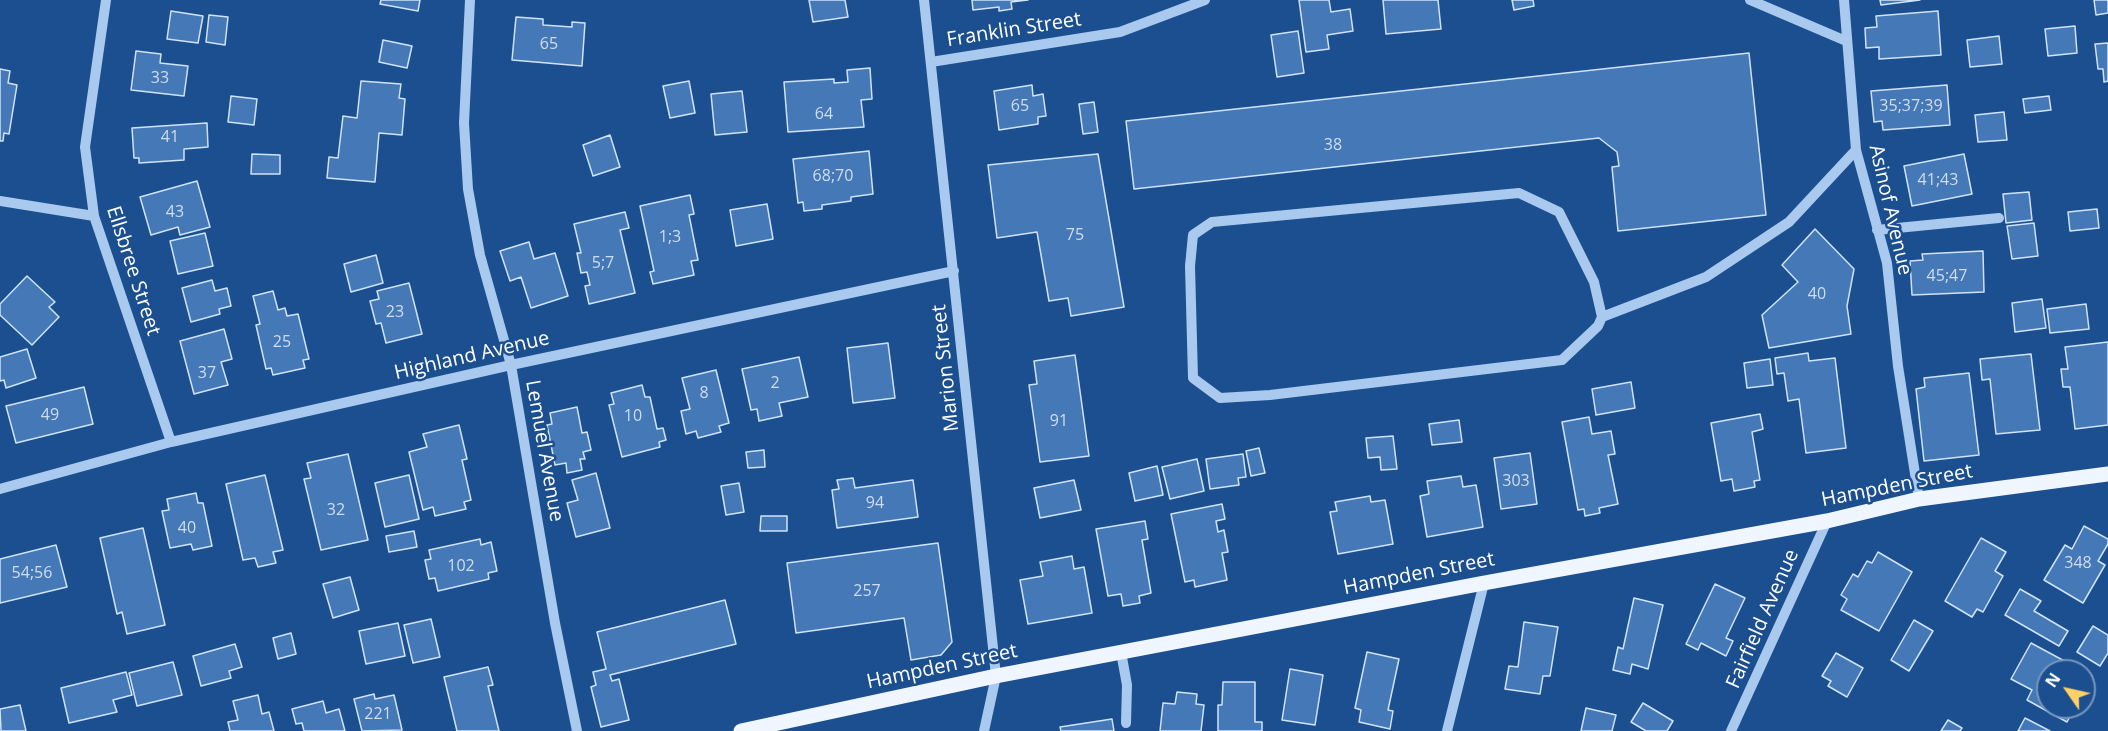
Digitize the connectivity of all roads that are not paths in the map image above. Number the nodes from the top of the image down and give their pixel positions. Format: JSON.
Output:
{"nodes":[{"id":1,"x":106,"y":0,"type":"edge"},
{"id":2,"x":470,"y":0,"type":"edge"},
{"id":3,"x":924,"y":0,"type":"edge"},
{"id":4,"x":1205,"y":0,"type":"edge"},
{"id":5,"x":1750,"y":0,"type":"edge"},
{"id":6,"x":1844,"y":0,"type":"edge"},
{"id":7,"x":1846,"y":41,"type":"junction"},
{"id":8,"x":932,"y":62,"type":"junction"},
{"id":9,"x":1856,"y":150,"type":"junction"},
{"id":10,"x":0,"y":201,"type":"edge"},
{"id":11,"x":94,"y":216,"type":"junction"},
{"id":12,"x":1999,"y":218,"type":"dead end"},
{"id":13,"x":1877,"y":230,"type":"junction"},
{"id":14,"x":954,"y":271,"type":"junction"},
{"id":15,"x":1602,"y":317,"type":"junction"},
{"id":16,"x":512,"y":365,"type":"junction"},
{"id":17,"x":171,"y":442,"type":"junction"},
{"id":18,"x":2108,"y":474,"type":"edge"},
{"id":19,"x":0,"y":489,"type":"edge"},
{"id":20,"x":1919,"y":499,"type":"junction"},
{"id":21,"x":1827,"y":521,"type":"junction"},
{"id":22,"x":1484,"y":583,"type":"junction"},
{"id":23,"x":1121,"y":652,"type":"junction"},
{"id":24,"x":996,"y":676,"type":"junction"},
{"id":25,"x":1126,"y":723,"type":"dead end"},
{"id":26,"x":577,"y":731,"type":"edge"},
{"id":27,"x":741,"y":731,"type":"edge"},
{"id":28,"x":984,"y":731,"type":"edge"},
{"id":29,"x":1447,"y":731,"type":"edge"},
{"id":30,"x":1731,"y":731,"type":"edge"}],
"edges":[{"from":1,"to":11,"type":"street","name":"Ellsbree Street"},
{"from":2,"to":16,"type":"street","name":"Lemuel Avenue"},
{"from":3,"to":8,"type":"street","name":"Marion Street"},
{"from":4,"to":8,"type":"street","name":"Franklin Street"},
{"from":5,"to":7,"type":"street"},
{"from":6,"to":7,"type":"street","name":"Asinof Avenue"},
{"from":7,"to":9,"type":"street","name":"Asinof Avenue"},
{"from":8,"to":14,"type":"street","name":"Marion Street"},
{"from":9,"to":13,"type":"street","name":"Asinof Avenue"},
{"from":9,"to":15,"type":"street"},
{"from":10,"to":11,"type":"street"},
{"from":11,"to":17,"type":"street","name":"Ellsbree Street"},
{"from":12,"to":13,"type":"street"},
{"from":13,"to":20,"type":"street","name":"Asinof Avenue"},
{"from":14,"to":16,"type":"street","name":"Highland Avenue"},
{"from":14,"to":24,"type":"street","name":"Marion Street"},
{"from":15,"to":15,"type":"street"},
{"from":16,"to":17,"type":"street","name":"Highland Avenue"},
{"from":16,"to":26,"type":"street","name":"Lemuel Avenue"},
{"from":17,"to":19,"type":"street","name":"Highland Avenue"},
{"from":18,"to":20,"type":"main road","name":"Hampden Street"},
{"from":20,"to":21,"type":"main road","name":"Hampden Street"},
{"from":21,"to":22,"type":"main road","name":"Hampden Street"},
{"from":21,"to":30,"type":"street","name":"Fairfield Avenue"},
{"from":22,"to":23,"type":"main road","name":"Hampden Street"},
{"from":22,"to":29,"type":"street"},
{"from":23,"to":24,"type":"main road","name":"Hampden Street"},
{"from":23,"to":25,"type":"street"},
{"from":24,"to":27,"type":"main road","name":"Hampden Street"},
{"from":24,"to":28,"type":"street","name":"Marion Street"}]}
